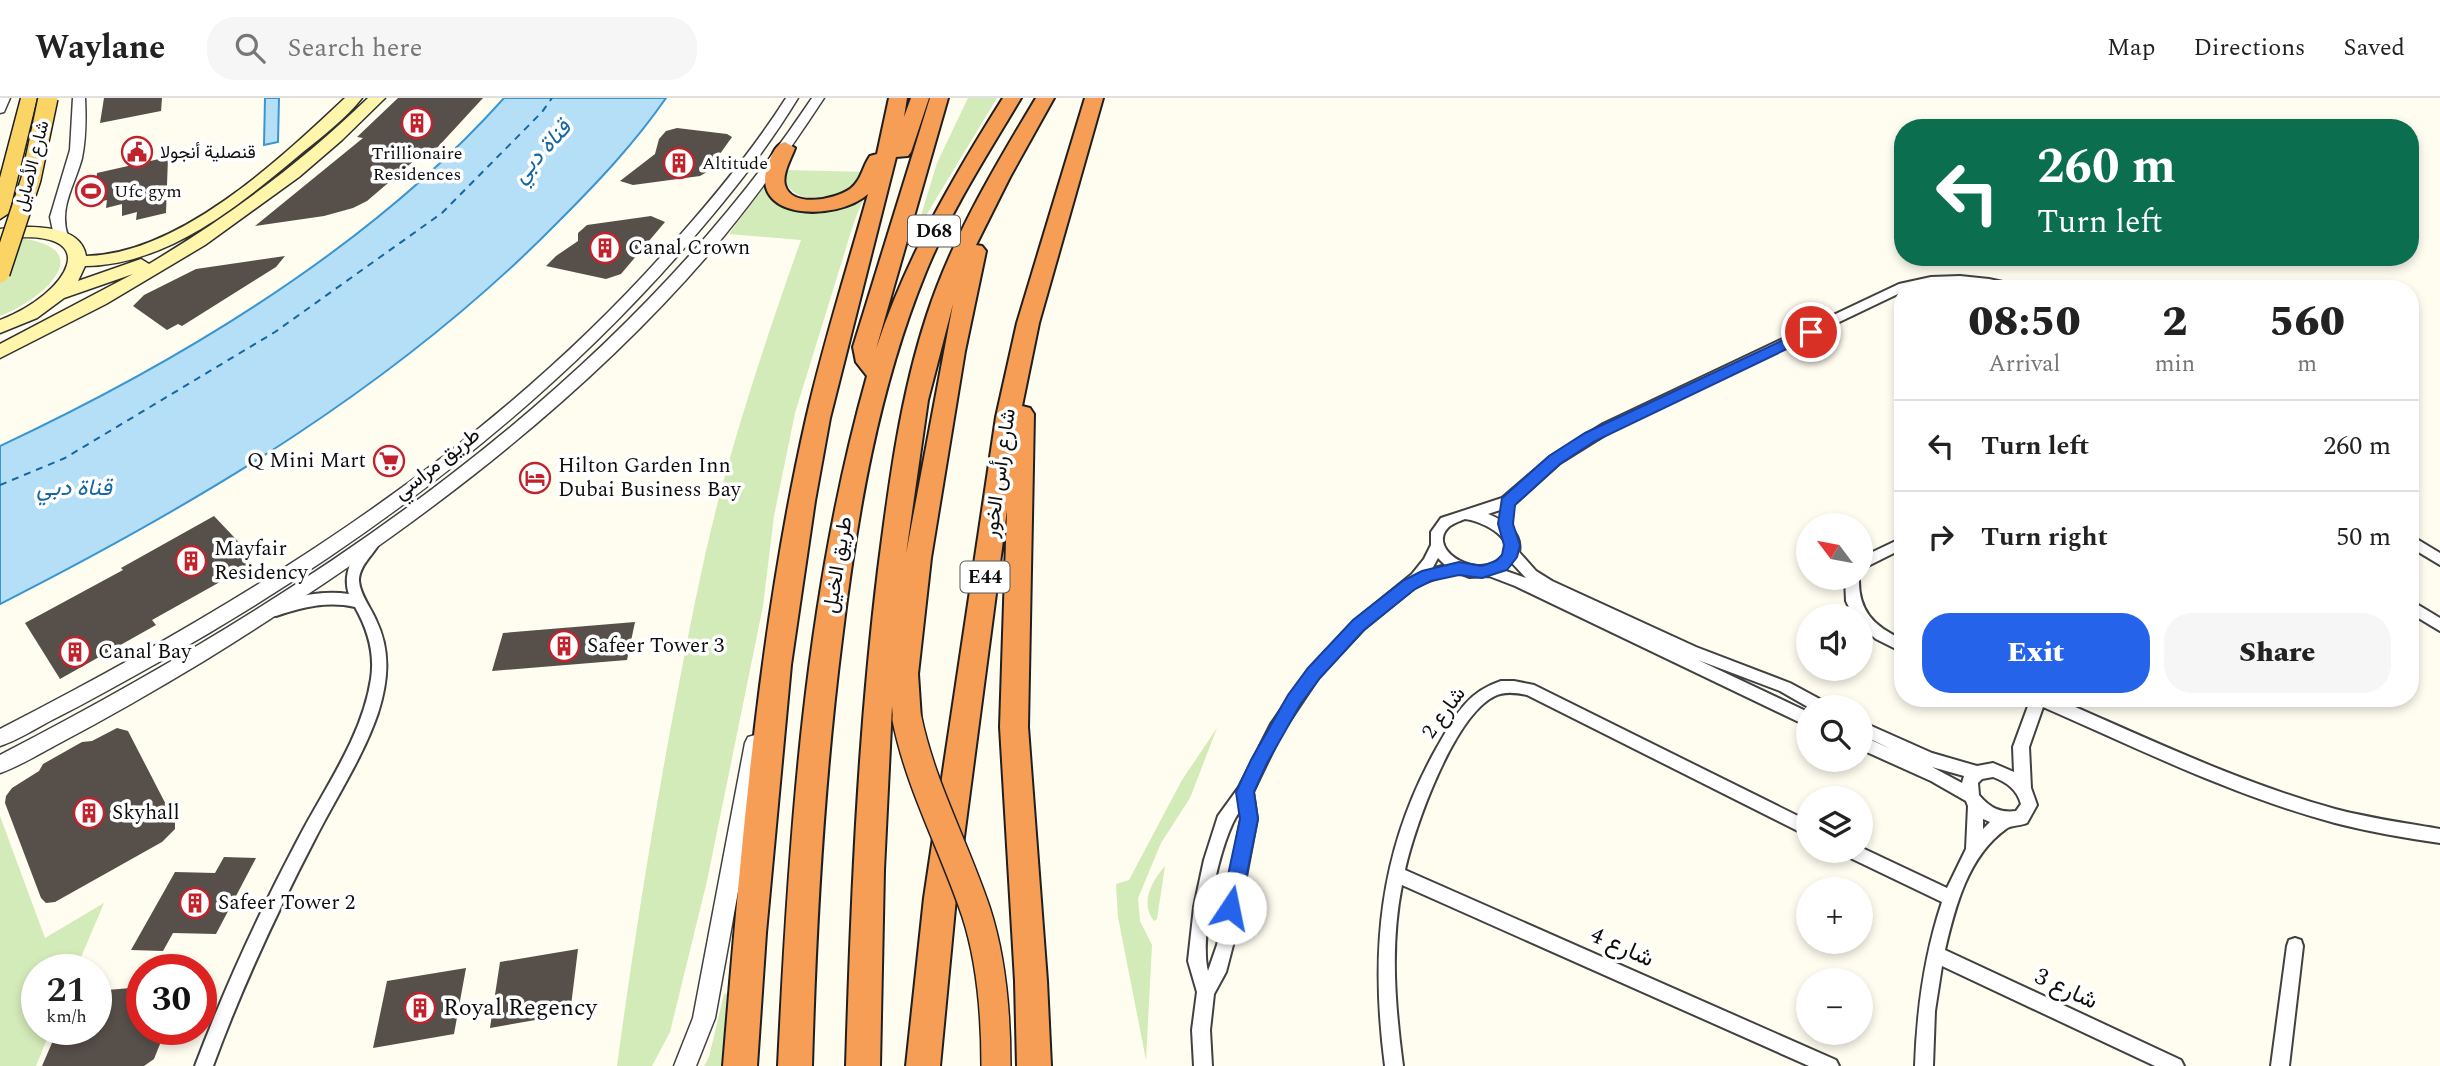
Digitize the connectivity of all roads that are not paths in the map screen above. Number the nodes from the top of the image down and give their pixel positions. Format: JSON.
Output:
{"nodes":[{"id":1,"x":4,"y":98,"type":"edge"},
{"id":2,"x":29,"y":98,"type":"edge"},
{"id":3,"x":48,"y":98,"type":"edge"},
{"id":4,"x":79,"y":98,"type":"edge"},
{"id":5,"x":354,"y":98,"type":"edge"},
{"id":6,"x":377,"y":98,"type":"edge"},
{"id":7,"x":792,"y":98,"type":"edge"},
{"id":8,"x":818,"y":98,"type":"edge"},
{"id":9,"x":920,"y":98,"type":"edge"},
{"id":10,"x":939,"y":98,"type":"edge"},
{"id":11,"x":1012,"y":98,"type":"edge"},
{"id":12,"x":1045,"y":98,"type":"edge"},
{"id":13,"x":1094,"y":98,"type":"edge"},
{"id":14,"x":897,"y":104,"type":"edge"},
{"id":15,"x":0,"y":109,"type":"edge"},
{"id":16,"x":785,"y":148,"type":"junction"},
{"id":17,"x":880,"y":187,"type":"junction"},
{"id":18,"x":0,"y":213,"type":"edge"},
{"id":19,"x":979,"y":214,"type":"junction"},
{"id":20,"x":214,"y":229,"type":"junction"},
{"id":21,"x":0,"y":234,"type":"edge"},
{"id":22,"x":61,"y":236,"type":"junction"},
{"id":23,"x":78,"y":261,"type":"junction"},
{"id":24,"x":0,"y":273,"type":"edge"},
{"id":25,"x":1941,"y":280,"type":"edge"},
{"id":26,"x":1968,"y":280,"type":"edge"},
{"id":27,"x":1894,"y":291,"type":"edge"},
{"id":28,"x":57,"y":294,"type":"junction"},
{"id":29,"x":0,"y":327,"type":"edge"},
{"id":30,"x":0,"y":352,"type":"edge"},
{"id":31,"x":879,"y":375,"type":"junction"},
{"id":32,"x":1013,"y":385,"type":"junction"},
{"id":33,"x":1507,"y":502,"type":"junction"},
{"id":34,"x":1472,"y":514,"type":"junction"},
{"id":35,"x":1507,"y":531,"type":"junction"},
{"id":36,"x":383,"y":534,"type":"junction"},
{"id":37,"x":1437,"y":546,"type":"junction"},
{"id":38,"x":1894,"y":546,"type":"edge"},
{"id":39,"x":2419,"y":546,"type":"edge"},
{"id":40,"x":1511,"y":552,"type":"junction"},
{"id":41,"x":1873,"y":558,"type":"edge"},
{"id":42,"x":2440,"y":560,"type":"edge"},
{"id":43,"x":1459,"y":568,"type":"junction"},
{"id":44,"x":1489,"y":571,"type":"junction"},
{"id":45,"x":1410,"y":584,"type":"junction"},
{"id":46,"x":1851,"y":590,"type":"edge"},
{"id":47,"x":357,"y":602,"type":"junction"},
{"id":48,"x":2419,"y":612,"type":"edge"},
{"id":49,"x":266,"y":615,"type":"junction"},
{"id":50,"x":2440,"y":625,"type":"edge"},
{"id":51,"x":1894,"y":642,"type":"edge"},
{"id":52,"x":777,"y":665,"type":"junction"},
{"id":53,"x":1785,"y":687,"type":"junction"},
{"id":54,"x":1800,"y":695,"type":"edge"},
{"id":55,"x":1777,"y":705,"type":"junction"},
{"id":56,"x":2036,"y":707,"type":"edge"},
{"id":57,"x":2060,"y":707,"type":"edge"},
{"id":58,"x":1796,"y":714,"type":"edge"},
{"id":59,"x":1873,"y":733,"type":"edge"},
{"id":60,"x":0,"y":738,"type":"edge"},
{"id":61,"x":2021,"y":747,"type":"junction"},
{"id":62,"x":1873,"y":748,"type":"edge"},
{"id":63,"x":0,"y":765,"type":"edge"},
{"id":64,"x":1984,"y":771,"type":"junction"},
{"id":65,"x":2023,"y":787,"type":"junction"},
{"id":66,"x":1245,"y":792,"type":"junction"},
{"id":67,"x":1973,"y":801,"type":"junction"},
{"id":68,"x":2003,"y":821,"type":"junction"},
{"id":69,"x":1796,"y":823,"type":"edge"},
{"id":70,"x":2440,"y":836,"type":"edge"},
{"id":71,"x":1975,"y":849,"type":"junction"},
{"id":72,"x":1212,"y":860,"type":"junction"},
{"id":73,"x":1873,"y":861,"type":"edge"},
{"id":74,"x":1238,"y":864,"type":"junction"},
{"id":75,"x":1396,"y":874,"type":"junction"},
{"id":76,"x":1951,"y":898,"type":"junction"},
{"id":77,"x":2295,"y":946,"type":"dead end"},
{"id":78,"x":1937,"y":956,"type":"junction"},
{"id":79,"x":1206,"y":992,"type":"junction"},
{"id":80,"x":204,"y":1066,"type":"edge"},
{"id":81,"x":685,"y":1066,"type":"edge"},
{"id":82,"x":740,"y":1066,"type":"edge"},
{"id":83,"x":795,"y":1066,"type":"edge"},
{"id":84,"x":863,"y":1066,"type":"edge"},
{"id":85,"x":923,"y":1066,"type":"edge"},
{"id":86,"x":996,"y":1066,"type":"edge"},
{"id":87,"x":1034,"y":1066,"type":"edge"},
{"id":88,"x":1203,"y":1066,"type":"edge"},
{"id":89,"x":1394,"y":1066,"type":"edge"},
{"id":90,"x":1830,"y":1066,"type":"edge"},
{"id":91,"x":1924,"y":1066,"type":"edge"},
{"id":92,"x":2175,"y":1066,"type":"edge"},
{"id":93,"x":2280,"y":1066,"type":"edge"}],
"edges":[{"from":1,"to":15,"type":"street"},
{"from":2,"to":18,"type":"main road","name":"شارع الأصايل"},
{"from":3,"to":24,"type":"main road","name":"شارع الأصايل","bridge":true},
{"from":4,"to":22,"type":"street","name":"شارع الأصايل"},
{"from":5,"to":23,"type":"main road"},
{"from":6,"to":20,"type":"main road"},
{"from":7,"to":60,"type":"street","name":"طريق مراسي"},
{"from":8,"to":16,"type":"street","name":"طريق مراسي"},
{"from":9,"to":17,"type":"highway"},
{"from":10,"to":31,"type":"highway"},
{"from":11,"to":31,"type":"highway","name":"طريق الخيل","number":"D68"},
{"from":12,"to":19,"type":"highway"},
{"from":13,"to":32,"type":"highway","name":"شارع رأس الخور","number":"E44"},
{"from":14,"to":16,"type":"highway"},
{"from":14,"to":17,"type":"highway"},
{"from":16,"to":36,"type":"street","name":"طريق مراسي"},
{"from":17,"to":52,"type":"highway"},
{"from":19,"to":84,"type":"highway"},
{"from":19,"to":86,"type":"highway","bridge":true},
{"from":20,"to":28,"type":"main road"},
{"from":20,"to":30,"type":"main road"},
{"from":21,"to":22,"type":"main road"},
{"from":22,"to":23,"type":"main road"},
{"from":23,"to":28,"type":"main road"},
{"from":25,"to":26,"type":"street"},
{"from":27,"to":33,"type":"street"},
{"from":28,"to":29,"type":"main road"},
{"from":31,"to":83,"type":"highway","name":"طريق الخيل"},
{"from":32,"to":85,"type":"highway","name":"شارع رأس الخور","number":"E44"},
{"from":32,"to":87,"type":"highway"},
{"from":33,"to":34,"type":"street"},
{"from":33,"to":35,"type":"street"},
{"from":34,"to":35,"type":"street"},
{"from":34,"to":37,"type":"street"},
{"from":35,"to":40,"type":"street"},
{"from":36,"to":47,"type":"street"},
{"from":36,"to":49,"type":"street","name":"طريق مراسي"},
{"from":37,"to":43,"type":"street"},
{"from":37,"to":45,"type":"street"},
{"from":38,"to":41,"type":"street"},
{"from":39,"to":42,"type":"street"},
{"from":40,"to":44,"type":"street"},
{"from":40,"to":53,"type":"street"},
{"from":43,"to":44,"type":"street"},
{"from":43,"to":45,"type":"street"},
{"from":44,"to":55,"type":"street"},
{"from":45,"to":66,"type":"street"},
{"from":46,"to":51,"type":"street"},
{"from":47,"to":49,"type":"street"},
{"from":47,"to":80,"type":"street"},
{"from":48,"to":50,"type":"street"},
{"from":49,"to":63,"type":"street","name":"طريق مراسي"},
{"from":52,"to":81,"type":"street"},
{"from":52,"to":82,"type":"highway"},
{"from":53,"to":54,"type":"street"},
{"from":53,"to":55,"type":"street"},
{"from":55,"to":58,"type":"street"},
{"from":56,"to":61,"type":"street"},
{"from":57,"to":70,"type":"street"},
{"from":59,"to":64,"type":"street"},
{"from":61,"to":64,"type":"street"},
{"from":61,"to":65,"type":"street"},
{"from":62,"to":67,"type":"street"},
{"from":64,"to":65,"type":"street"},
{"from":64,"to":67,"type":"street"},
{"from":65,"to":68,"type":"street"},
{"from":66,"to":72,"type":"street"},
{"from":66,"to":74,"type":"street"},
{"from":67,"to":68,"type":"street"},
{"from":67,"to":71,"type":"street"},
{"from":68,"to":71,"type":"street"},
{"from":69,"to":75,"type":"street","name":"شارع 2"},
{"from":71,"to":76,"type":"street"},
{"from":72,"to":74,"type":"street"},
{"from":72,"to":79,"type":"street"},
{"from":73,"to":76,"type":"street"},
{"from":74,"to":79,"type":"street"},
{"from":75,"to":89,"type":"street","name":"شارع 2"},
{"from":75,"to":90,"type":"street","name":"شارع 4"},
{"from":76,"to":78,"type":"street"},
{"from":77,"to":93,"type":"street"},
{"from":78,"to":91,"type":"street"},
{"from":78,"to":92,"type":"street","name":"شارع 3"},
{"from":79,"to":88,"type":"street"}]}
